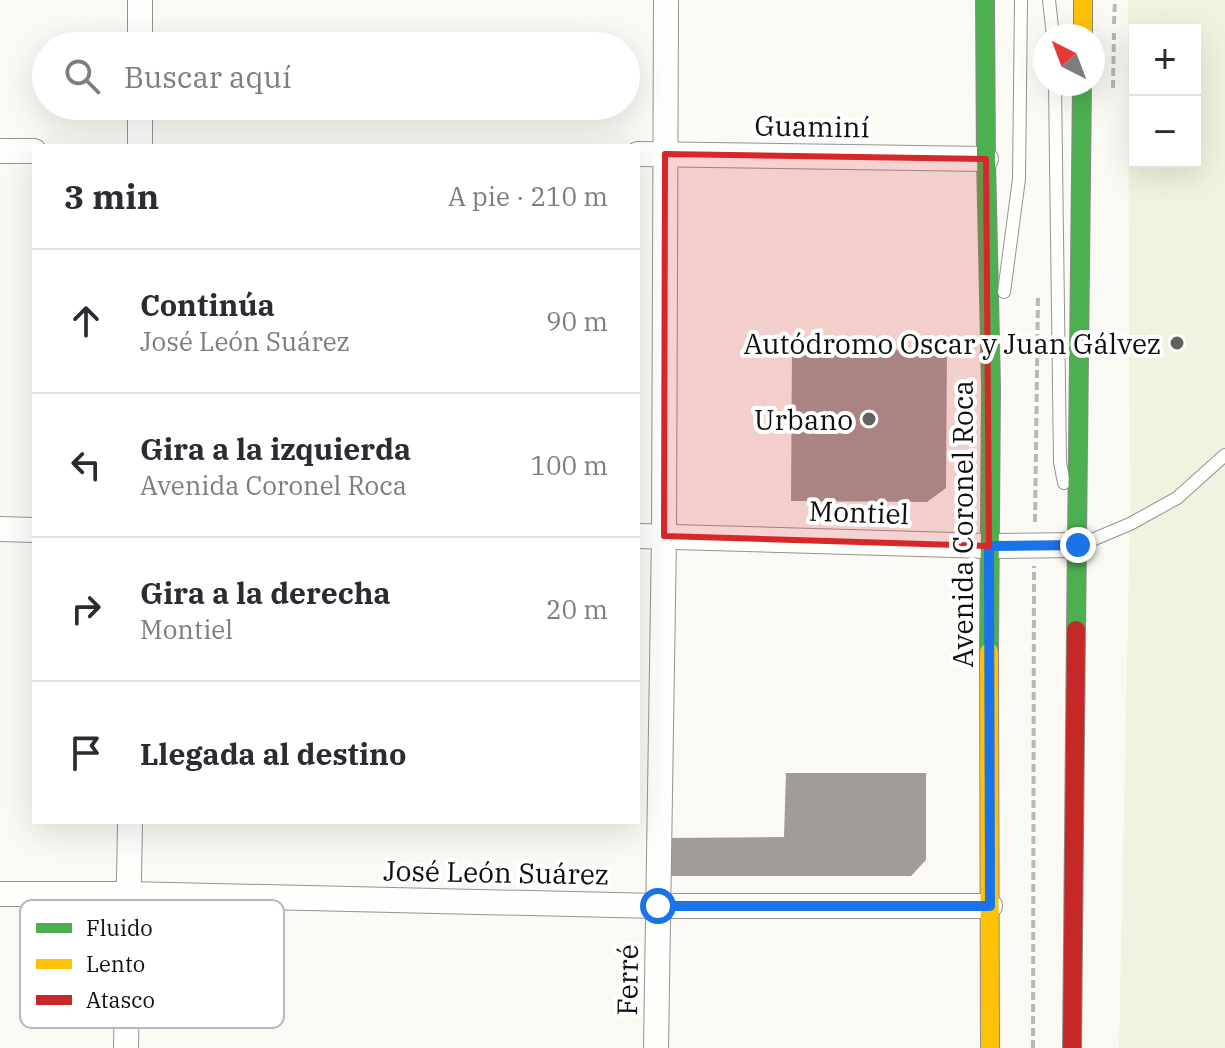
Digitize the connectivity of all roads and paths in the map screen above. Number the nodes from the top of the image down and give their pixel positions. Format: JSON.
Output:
{"nodes":[{"id":1,"x":140,"y":0,"type":"edge"},
{"id":2,"x":666,"y":0,"type":"edge"},
{"id":3,"x":985,"y":0,"type":"edge"},
{"id":4,"x":1021,"y":0,"type":"edge"},
{"id":5,"x":1049,"y":0,"type":"edge"},
{"id":6,"x":1083,"y":0,"type":"edge"},
{"id":7,"x":1052,"y":24,"type":"edge"},
{"id":8,"x":1083,"y":24,"type":"edge"},
{"id":9,"x":140,"y":32,"type":"edge"},
{"id":10,"x":1055,"y":96,"type":"edge"},
{"id":11,"x":1082,"y":96,"type":"edge"},
{"id":12,"x":140,"y":120,"type":"edge"},
{"id":13,"x":140,"y":144,"type":"edge"},
{"id":14,"x":0,"y":151,"type":"edge"},
{"id":15,"x":32,"y":151,"type":"edge"},
{"id":16,"x":640,"y":154,"type":"edge"},
{"id":17,"x":665,"y":154,"type":"junction"},
{"id":18,"x":986,"y":159,"type":"junction"},
{"id":19,"x":991,"y":387,"type":"junction"},
{"id":20,"x":1225,"y":455,"type":"edge"},
{"id":21,"x":0,"y":529,"type":"edge"},
{"id":22,"x":32,"y":530,"type":"edge"},
{"id":23,"x":640,"y":536,"type":"edge"},
{"id":24,"x":664,"y":536,"type":"junction"},
{"id":25,"x":1078,"y":545,"type":"junction"},
{"id":26,"x":989,"y":546,"type":"junction"},
{"id":27,"x":130,"y":824,"type":"edge"},
{"id":28,"x":0,"y":894,"type":"edge"},
{"id":29,"x":129,"y":894,"type":"junction"},
{"id":30,"x":129,"y":900,"type":"edge"},
{"id":31,"x":658,"y":906,"type":"junction"},
{"id":32,"x":990,"y":906,"type":"junction"},
{"id":33,"x":126,"y":1028,"type":"edge"},
{"id":34,"x":126,"y":1048,"type":"edge"},
{"id":35,"x":656,"y":1048,"type":"edge"},
{"id":36,"x":990,"y":1048,"type":"edge"},
{"id":37,"x":1072,"y":1048,"type":"edge"}],
"edges":[{"from":1,"to":9,"type":"street"},
{"from":2,"to":17,"type":"street","name":"Ferré"},
{"from":3,"to":18,"type":"main road","name":"Avenida Coronel Roca"},
{"from":4,"to":19,"type":"lane"},
{"from":5,"to":7,"type":"lane"},
{"from":6,"to":8,"type":"main road"},
{"from":10,"to":25,"type":"lane"},
{"from":11,"to":25,"type":"main road"},
{"from":12,"to":13,"type":"street"},
{"from":14,"to":15,"type":"street"},
{"from":16,"to":17,"type":"street","name":"Guaminí"},
{"from":17,"to":18,"type":"street","name":"Guaminí"},
{"from":17,"to":24,"type":"street","name":"Ferré"},
{"from":18,"to":19,"type":"main road","name":"Avenida Coronel Roca"},
{"from":19,"to":26,"type":"main road","name":"Avenida Coronel Roca"},
{"from":20,"to":25,"type":"lane"},
{"from":21,"to":22,"type":"street"},
{"from":23,"to":24,"type":"street","name":"Montiel"},
{"from":24,"to":26,"type":"street","name":"Montiel"},
{"from":24,"to":31,"type":"street","name":"Ferré"},
{"from":25,"to":26,"type":"street","name":"Montiel"},
{"from":25,"to":37,"type":"main road"},
{"from":26,"to":32,"type":"main road","name":"Avenida Coronel Roca"},
{"from":27,"to":29,"type":"street"},
{"from":28,"to":29,"type":"street","name":"José León Suárez"},
{"from":29,"to":30,"type":"street"},
{"from":29,"to":31,"type":"street","name":"José León Suárez"},
{"from":31,"to":32,"type":"street","name":"José León Suárez"},
{"from":31,"to":35,"type":"street","name":"Ferré"},
{"from":32,"to":36,"type":"main road","name":"Avenida Coronel Roca"},
{"from":33,"to":34,"type":"street"}]}
